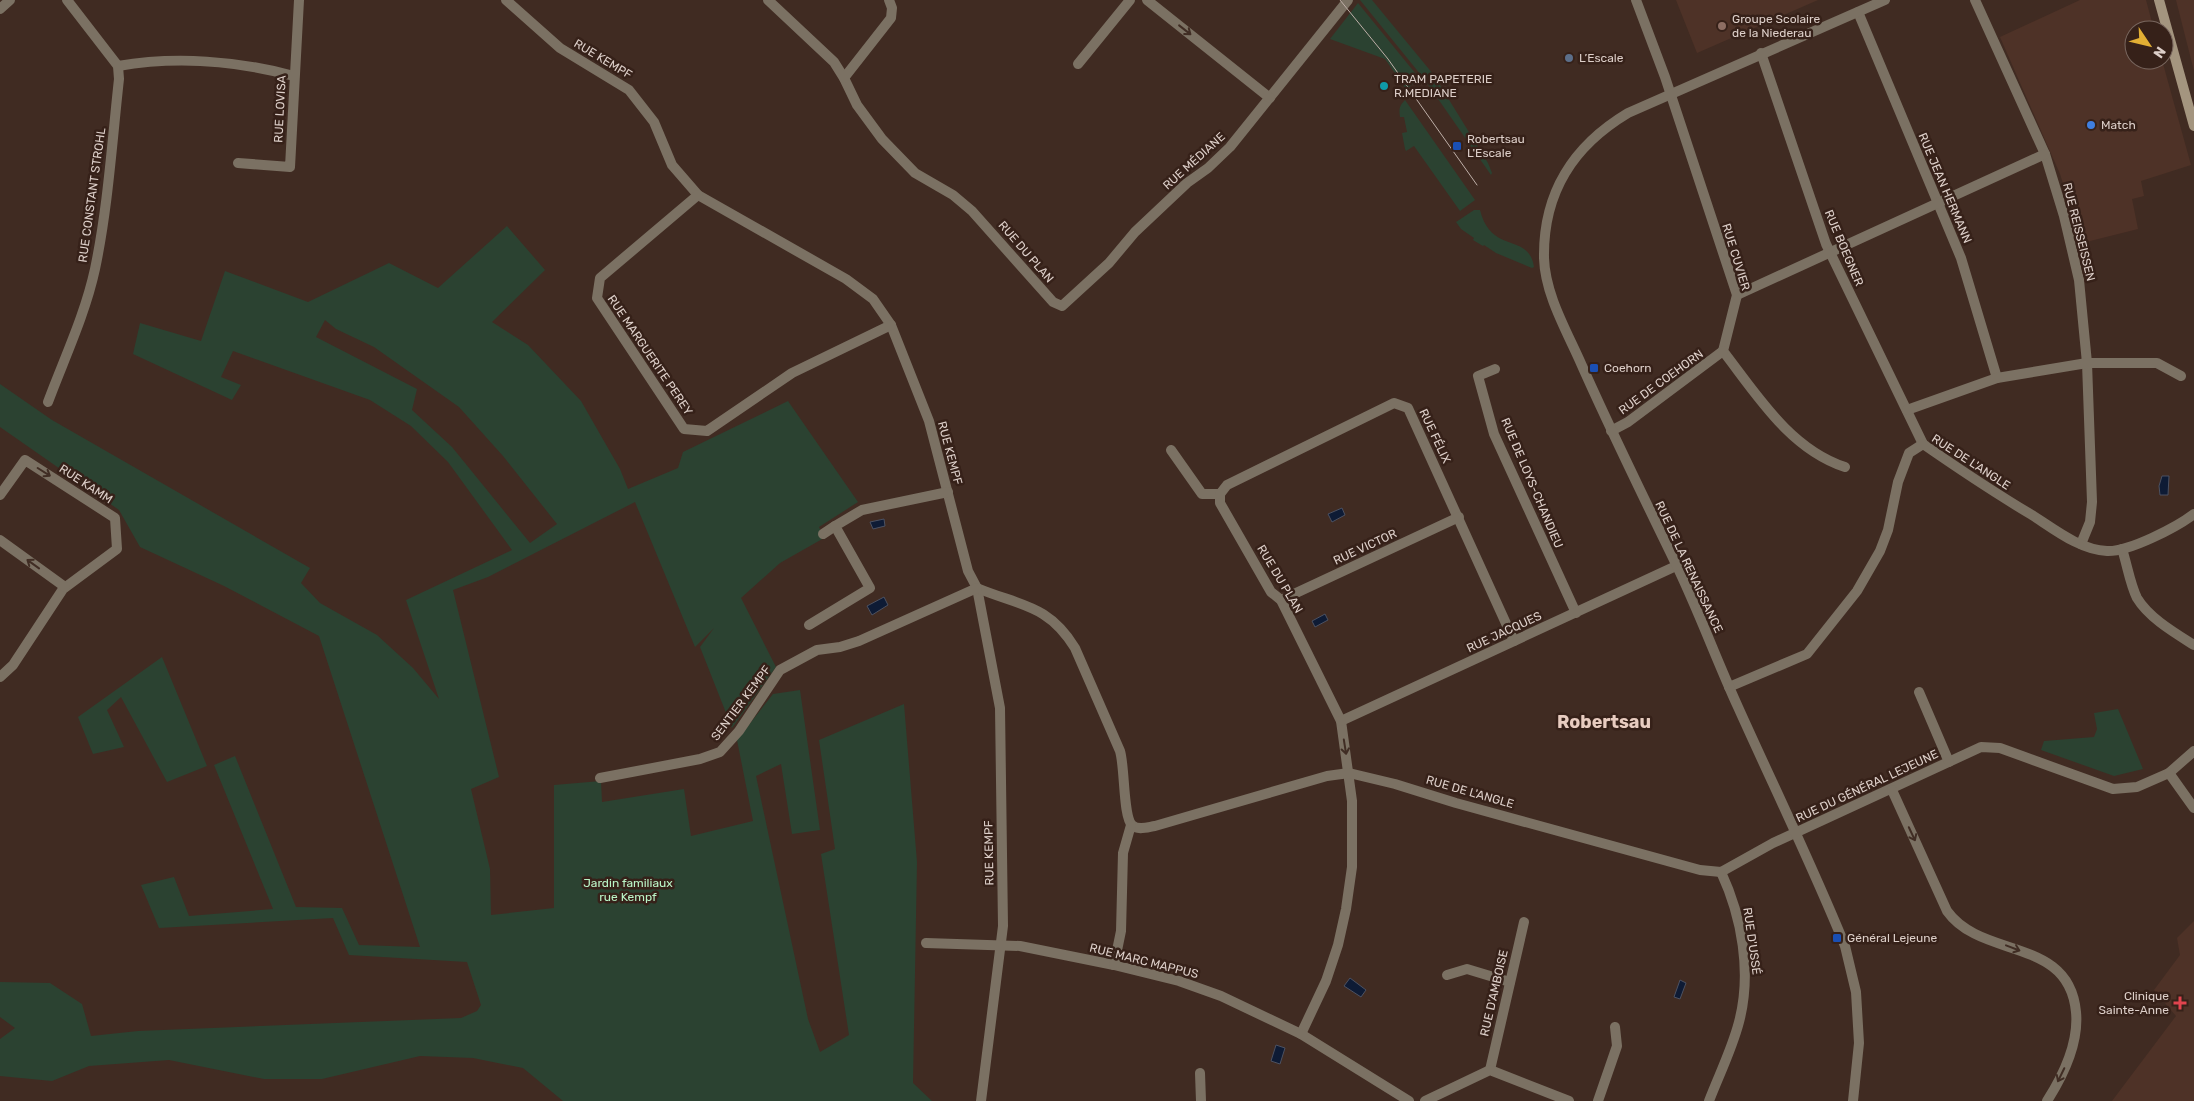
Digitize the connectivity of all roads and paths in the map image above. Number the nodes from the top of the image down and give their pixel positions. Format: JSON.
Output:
{"nodes":[{"id":1,"x":10,"y":0,"type":"edge"},
{"id":2,"x":67,"y":0,"type":"edge"},
{"id":3,"x":299,"y":0,"type":"edge"},
{"id":4,"x":506,"y":0,"type":"edge"},
{"id":5,"x":768,"y":0,"type":"edge"},
{"id":6,"x":889,"y":0,"type":"edge"},
{"id":7,"x":1130,"y":0,"type":"edge"},
{"id":8,"x":1147,"y":0,"type":"edge"},
{"id":9,"x":1348,"y":0,"type":"edge"},
{"id":10,"x":1636,"y":0,"type":"edge"},
{"id":11,"x":1885,"y":0,"type":"edge"},
{"id":12,"x":1975,"y":0,"type":"edge"},
{"id":13,"x":2159,"y":0,"type":"edge"},
{"id":14,"x":0,"y":9,"type":"edge"},
{"id":15,"x":1858,"y":12,"type":"junction"},
{"id":16,"x":1761,"y":53,"type":"junction"},
{"id":17,"x":1078,"y":64,"type":"dead end"},
{"id":18,"x":118,"y":66,"type":"junction"},
{"id":19,"x":294,"y":76,"type":"junction"},
{"id":20,"x":844,"y":78,"type":"junction"},
{"id":21,"x":1671,"y":93,"type":"junction"},
{"id":22,"x":1270,"y":98,"type":"junction"},
{"id":23,"x":2194,"y":126,"type":"edge"},
{"id":24,"x":2045,"y":154,"type":"junction"},
{"id":25,"x":238,"y":163,"type":"dead end"},
{"id":26,"x":698,"y":195,"type":"junction"},
{"id":27,"x":1939,"y":204,"type":"junction"},
{"id":28,"x":1830,"y":254,"type":"junction"},
{"id":29,"x":1736,"y":295,"type":"junction"},
{"id":30,"x":1062,"y":306,"type":"joint"},
{"id":31,"x":891,"y":326,"type":"junction"},
{"id":32,"x":1723,"y":351,"type":"junction"},
{"id":33,"x":2087,"y":363,"type":"junction"},
{"id":34,"x":1495,"y":369,"type":"dead end"},
{"id":35,"x":2180,"y":376,"type":"dead end"},
{"id":36,"x":1997,"y":378,"type":"junction"},
{"id":37,"x":48,"y":402,"type":"dead end"},
{"id":38,"x":1907,"y":410,"type":"junction"},
{"id":39,"x":1611,"y":431,"type":"junction"},
{"id":40,"x":1923,"y":444,"type":"junction"},
{"id":41,"x":1171,"y":450,"type":"dead end"},
{"id":42,"x":1845,"y":467,"type":"dead end"},
{"id":43,"x":948,"y":492,"type":"junction"},
{"id":44,"x":1220,"y":494,"type":"junction"},
{"id":45,"x":0,"y":495,"type":"edge"},
{"id":46,"x":2194,"y":514,"type":"edge"},
{"id":47,"x":1459,"y":517,"type":"junction"},
{"id":48,"x":835,"y":526,"type":"junction"},
{"id":49,"x":823,"y":534,"type":"dead end"},
{"id":50,"x":0,"y":540,"type":"edge"},
{"id":51,"x":2081,"y":544,"type":"junction"},
{"id":52,"x":2122,"y":549,"type":"junction"},
{"id":53,"x":1676,"y":566,"type":"junction"},
{"id":54,"x":65,"y":587,"type":"junction"},
{"id":55,"x":977,"y":588,"type":"junction"},
{"id":56,"x":1281,"y":600,"type":"junction"},
{"id":57,"x":1576,"y":613,"type":"junction"},
{"id":58,"x":809,"y":625,"type":"dead end"},
{"id":59,"x":1514,"y":641,"type":"junction"},
{"id":60,"x":2194,"y":645,"type":"edge"},
{"id":61,"x":0,"y":677,"type":"edge"},
{"id":62,"x":1729,"y":687,"type":"junction"},
{"id":63,"x":1918,"y":692,"type":"dead end"},
{"id":64,"x":1341,"y":721,"type":"junction"},
{"id":65,"x":2194,"y":751,"type":"edge"},
{"id":66,"x":1949,"y":762,"type":"junction"},
{"id":67,"x":1349,"y":773,"type":"junction"},
{"id":68,"x":2169,"y":773,"type":"junction"},
{"id":69,"x":600,"y":778,"type":"dead end"},
{"id":70,"x":1892,"y":790,"type":"junction"},
{"id":71,"x":2194,"y":808,"type":"edge"},
{"id":72,"x":1131,"y":825,"type":"junction"},
{"id":73,"x":1795,"y":833,"type":"junction"},
{"id":74,"x":1721,"y":872,"type":"junction"},
{"id":75,"x":1524,"y":922,"type":"dead end"},
{"id":76,"x":926,"y":943,"type":"dead end"},
{"id":77,"x":1002,"y":944,"type":"junction"},
{"id":78,"x":1114,"y":965,"type":"junction"},
{"id":79,"x":1447,"y":975,"type":"dead end"},
{"id":80,"x":1510,"y":982,"type":"junction"},
{"id":81,"x":1615,"y":1026,"type":"dead end"},
{"id":82,"x":1301,"y":1034,"type":"junction"},
{"id":83,"x":1490,"y":1070,"type":"junction"},
{"id":84,"x":1200,"y":1073,"type":"dead end"},
{"id":85,"x":981,"y":1101,"type":"edge"},
{"id":86,"x":1201,"y":1101,"type":"edge"},
{"id":87,"x":1409,"y":1101,"type":"edge"},
{"id":88,"x":1425,"y":1101,"type":"edge"},
{"id":89,"x":1569,"y":1101,"type":"edge"},
{"id":90,"x":1598,"y":1101,"type":"edge"},
{"id":91,"x":1709,"y":1101,"type":"edge"},
{"id":92,"x":1853,"y":1101,"type":"edge"},
{"id":93,"x":2047,"y":1101,"type":"edge"}],
"edges":[{"from":1,"to":14,"type":"street"},
{"from":2,"to":18,"type":"street"},
{"from":3,"to":19,"type":"street","name":"RUE LOVISA"},
{"from":4,"to":26,"type":"street","name":"RUE KEMPF"},
{"from":5,"to":20,"type":"street","name":"RUE DU PLAN"},
{"from":6,"to":20,"type":"street"},
{"from":7,"to":17,"type":"street"},
{"from":8,"to":22,"type":"street","one_way":true},
{"from":9,"to":22,"type":"street","name":"RUE MÉDIANE"},
{"from":10,"to":21,"type":"street","name":"RUE CUVIER"},
{"from":11,"to":15,"type":"street","name":"RUE DE LA RENAISSANCE"},
{"from":12,"to":24,"type":"street","name":"RUE REISSEISSEN"},
{"from":13,"to":23,"type":"main road"},
{"from":15,"to":16,"type":"street","name":"RUE DE LA RENAISSANCE"},
{"from":15,"to":27,"type":"street","name":"RUE JEAN HERMANN"},
{"from":16,"to":21,"type":"street","name":"RUE DE LA RENAISSANCE"},
{"from":16,"to":28,"type":"street","name":"RUE BOEGNER"},
{"from":18,"to":19,"type":"street"},
{"from":18,"to":37,"type":"street","name":"RUE CONSTANT STROHL"},
{"from":19,"to":25,"type":"street","name":"RUE LOVISA"},
{"from":20,"to":30,"type":"street","name":"RUE DU PLAN"},
{"from":21,"to":29,"type":"street","name":"RUE CUVIER"},
{"from":21,"to":39,"type":"street","name":"RUE DE LA RENAISSANCE"},
{"from":22,"to":30,"type":"street","name":"RUE MÉDIANE"},
{"from":24,"to":27,"type":"street"},
{"from":24,"to":33,"type":"street","name":"RUE REISSEISSEN"},
{"from":26,"to":31,"type":"street","name":"RUE KEMPF"},
{"from":26,"to":31,"type":"street","name":"RUE MARGUERITE PEREY"},
{"from":27,"to":28,"type":"street"},
{"from":27,"to":36,"type":"street","name":"RUE JEAN HERMANN"},
{"from":28,"to":29,"type":"street"},
{"from":28,"to":38,"type":"street","name":"RUE BOEGNER"},
{"from":29,"to":32,"type":"street","name":"RUE CUVIER"},
{"from":31,"to":43,"type":"street","name":"RUE KEMPF"},
{"from":32,"to":39,"type":"street","name":"RUE DE COEHORN"},
{"from":32,"to":42,"type":"street"},
{"from":33,"to":35,"type":"street"},
{"from":33,"to":36,"type":"street"},
{"from":33,"to":51,"type":"street","name":"RUE REISSEISSEN"},
{"from":34,"to":57,"type":"street","name":"RUE DE LOYS-CHANDIEU"},
{"from":36,"to":38,"type":"street"},
{"from":38,"to":40,"type":"street","name":"RUE BOEGNER"},
{"from":39,"to":53,"type":"street","name":"RUE DE LA RENAISSANCE"},
{"from":40,"to":51,"type":"street","name":"RUE DE L'ANGLE"},
{"from":40,"to":62,"type":"street","name":"RUE DE L'ANGLE"},
{"from":41,"to":44,"type":"street"},
{"from":43,"to":48,"type":"street"},
{"from":43,"to":55,"type":"street","name":"RUE KEMPF"},
{"from":44,"to":47,"type":"street","name":"RUE FÉLIX"},
{"from":44,"to":56,"type":"street","name":"RUE DU PLAN"},
{"from":45,"to":54,"type":"street","name":"RUE KAMM","one_way":true},
{"from":46,"to":52,"type":"street","name":"RUE DE L'ANGLE"},
{"from":47,"to":56,"type":"street","name":"RUE VICTOR"},
{"from":47,"to":59,"type":"street","name":"RUE FÉLIX"},
{"from":48,"to":49,"type":"street"},
{"from":48,"to":58,"type":"street"},
{"from":54,"to":50,"type":"street","one_way":true},
{"from":51,"to":52,"type":"street","name":"RUE DE L'ANGLE"},
{"from":52,"to":60,"type":"street"},
{"from":53,"to":57,"type":"street","name":"RUE JACQUES"},
{"from":53,"to":62,"type":"street","name":"RUE DE LA RENAISSANCE"},
{"from":54,"to":61,"type":"street","name":"RUE KAMM"},
{"from":55,"to":69,"type":"street","name":"SENTIER KEMPF"},
{"from":55,"to":72,"type":"street"},
{"from":55,"to":77,"type":"street","name":"RUE KEMPF"},
{"from":56,"to":64,"type":"street","name":"RUE DU PLAN"},
{"from":57,"to":59,"type":"street","name":"RUE JACQUES"},
{"from":59,"to":64,"type":"street","name":"RUE JACQUES"},
{"from":62,"to":73,"type":"street","name":"RUE DE LA RENAISSANCE"},
{"from":63,"to":66,"type":"street","name":"RUE DU GÉNÉRAL LEJEUNE"},
{"from":64,"to":67,"type":"street","name":"RUE DU PLAN","one_way":true},
{"from":65,"to":68,"type":"street","name":"RUE DU GÉNÉRAL LEJEUNE"},
{"from":66,"to":68,"type":"street","name":"RUE DU GÉNÉRAL LEJEUNE"},
{"from":66,"to":70,"type":"street","name":"RUE DU GÉNÉRAL LEJEUNE"},
{"from":67,"to":72,"type":"street","name":"RUE DE L'ANGLE"},
{"from":67,"to":74,"type":"street","name":"RUE DE L'ANGLE"},
{"from":67,"to":82,"type":"street","name":"RUE DU PLAN"},
{"from":68,"to":71,"type":"street"},
{"from":70,"to":73,"type":"street","name":"RUE DU GÉNÉRAL LEJEUNE"},
{"from":70,"to":93,"type":"street","one_way":true},
{"from":72,"to":78,"type":"street"},
{"from":73,"to":74,"type":"street"},
{"from":73,"to":92,"type":"street","name":"RUE DE LA RENAISSANCE"},
{"from":74,"to":91,"type":"street","name":"RUE D'USSÉ"},
{"from":75,"to":80,"type":"street","name":"RUE D'AMBOISE"},
{"from":76,"to":77,"type":"street","name":"RUE MARC MAPPUS"},
{"from":77,"to":78,"type":"street","name":"RUE MARC MAPPUS"},
{"from":77,"to":85,"type":"street","name":"RUE KEMPF"},
{"from":78,"to":82,"type":"street","name":"RUE MARC MAPPUS"},
{"from":79,"to":80,"type":"street"},
{"from":80,"to":83,"type":"street","name":"RUE D'AMBOISE"},
{"from":81,"to":90,"type":"street"},
{"from":82,"to":87,"type":"street","name":"RUE MARC MAPPUS"},
{"from":83,"to":88,"type":"street"},
{"from":83,"to":89,"type":"street"},
{"from":84,"to":86,"type":"street"}]}
